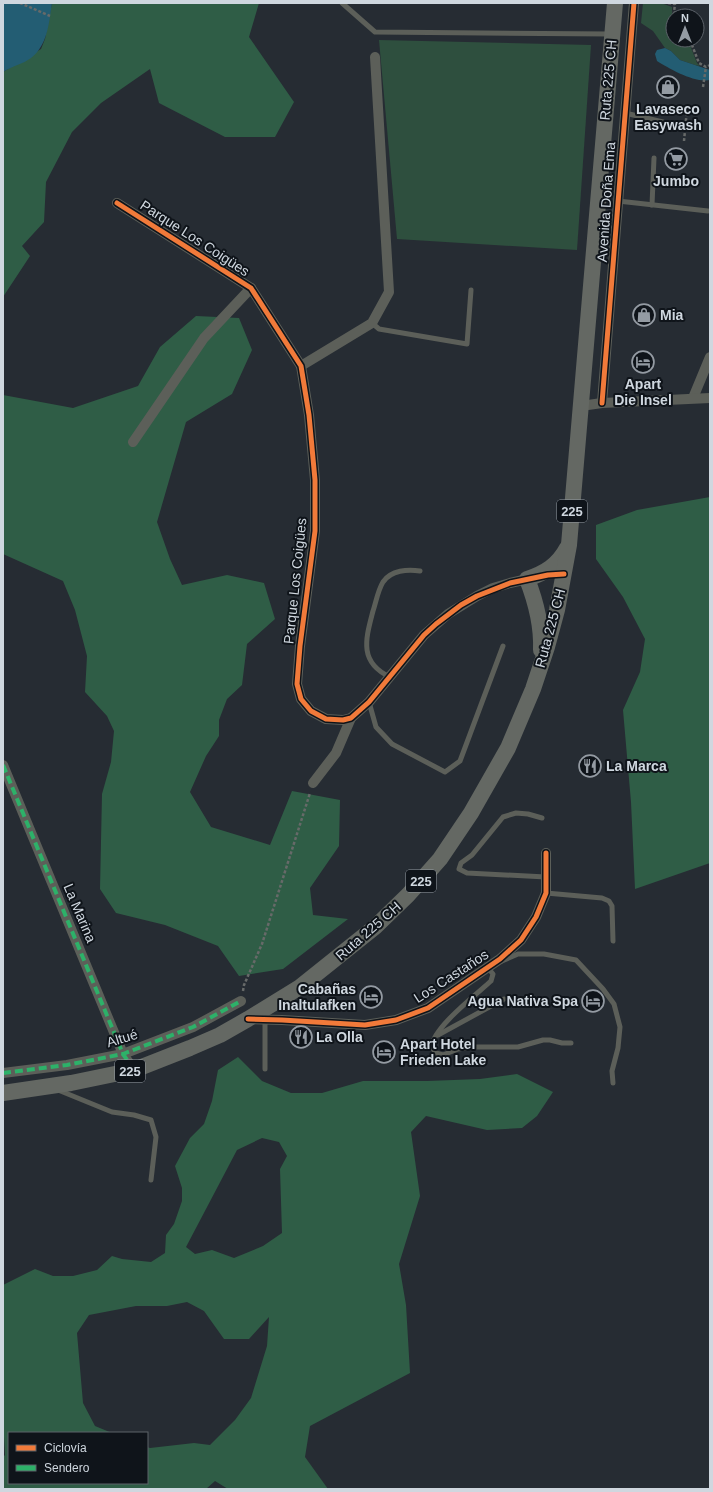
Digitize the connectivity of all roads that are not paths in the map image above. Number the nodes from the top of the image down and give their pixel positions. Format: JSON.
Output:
{"nodes":[{"id":1,"x":342,"y":3,"type":"edge"},
{"id":2,"x":615,"y":3,"type":"edge"},
{"id":3,"x":634,"y":3,"type":"edge"},
{"id":4,"x":612,"y":34,"type":"junction"},
{"id":5,"x":375,"y":57,"type":"dead end"},
{"id":6,"x":625,"y":113,"type":"junction"},
{"id":7,"x":663,"y":122,"type":"dead end"},
{"id":8,"x":654,"y":158,"type":"dead end"},
{"id":9,"x":618,"y":201,"type":"junction"},
{"id":10,"x":117,"y":203,"type":"dead end"},
{"id":11,"x":652,"y":205,"type":"junction"},
{"id":12,"x":708,"y":211,"type":"dead end"},
{"id":13,"x":251,"y":288,"type":"junction"},
{"id":14,"x":471,"y":290,"type":"dead end"},
{"id":15,"x":372,"y":324,"type":"junction"},
{"id":16,"x":710,"y":357,"type":"edge"},
{"id":17,"x":301,"y":366,"type":"junction"},
{"id":18,"x":693,"y":398,"type":"junction"},
{"id":19,"x":710,"y":398,"type":"edge"},
{"id":20,"x":602,"y":403,"type":"junction"},
{"id":21,"x":581,"y":406,"type":"junction"},
{"id":22,"x":133,"y":442,"type":"dead end"},
{"id":23,"x":569,"y":545,"type":"junction"},
{"id":24,"x":420,"y":571,"type":"dead end"},
{"id":25,"x":564,"y":574,"type":"junction"},
{"id":26,"x":527,"y":579,"type":"junction"},
{"id":27,"x":503,"y":646,"type":"dead end"},
{"id":28,"x":539,"y":670,"type":"junction"},
{"id":29,"x":390,"y":677,"type":"junction"},
{"id":30,"x":369,"y":702,"type":"junction"},
{"id":31,"x":351,"y":718,"type":"junction"},
{"id":32,"x":3,"y":765,"type":"edge"},
{"id":33,"x":313,"y":783,"type":"road end"},
{"id":34,"x":542,"y":818,"type":"dead end"},
{"id":35,"x":546,"y":853,"type":"dead end"},
{"id":36,"x":546,"y":877,"type":"junction"},
{"id":37,"x":546,"y":893,"type":"junction"},
{"id":38,"x":613,"y":941,"type":"dead end"},
{"id":39,"x":488,"y":968,"type":"junction"},
{"id":40,"x":504,"y":999,"type":"dead end"},
{"id":41,"x":241,"y":1001,"type":"road end"},
{"id":42,"x":248,"y":1019,"type":"junction"},
{"id":43,"x":265,"y":1019,"type":"junction"},
{"id":44,"x":435,"y":1037,"type":"junction"},
{"id":45,"x":571,"y":1043,"type":"dead end"},
{"id":46,"x":124,"y":1054,"type":"junction"},
{"id":47,"x":265,"y":1068,"type":"dead end"},
{"id":48,"x":134,"y":1070,"type":"junction"},
{"id":49,"x":3,"y":1073,"type":"edge"},
{"id":50,"x":613,"y":1083,"type":"dead end"},
{"id":51,"x":50,"y":1086,"type":"junction"},
{"id":52,"x":3,"y":1093,"type":"edge"},
{"id":53,"x":151,"y":1180,"type":"dead end"}],
"edges":[{"from":1,"to":4,"type":"lane"},
{"from":2,"to":4,"type":"main road","name":"Ruta 225 CH","number":"225"},
{"from":3,"to":6,"type":"street","name":"Avenida Doña Ema"},
{"from":4,"to":21,"type":"main road","name":"Ruta 225 CH","number":"225"},
{"from":5,"to":15,"type":"street"},
{"from":6,"to":7,"type":"lane"},
{"from":6,"to":9,"type":"street","name":"Avenida Doña Ema"},
{"from":8,"to":11,"type":"lane"},
{"from":9,"to":11,"type":"lane"},
{"from":9,"to":20,"type":"street","name":"Avenida Doña Ema"},
{"from":10,"to":13,"type":"street","name":"Parque Los Coigües"},
{"from":11,"to":12,"type":"lane"},
{"from":13,"to":17,"type":"street","name":"Parque Los Coigües"},
{"from":13,"to":22,"type":"street","name":"Parque Los Coigües"},
{"from":14,"to":15,"type":"lane"},
{"from":15,"to":17,"type":"street"},
{"from":16,"to":18,"type":"street"},
{"from":17,"to":31,"type":"street","name":"Parque Los Coigües"},
{"from":18,"to":19,"type":"street"},
{"from":18,"to":20,"type":"street"},
{"from":20,"to":21,"type":"street"},
{"from":21,"to":23,"type":"main road","name":"Ruta 225 CH","number":"225"},
{"from":23,"to":25,"type":"main road","name":"Ruta 225 CH","number":"225"},
{"from":23,"to":26,"type":"main road"},
{"from":24,"to":29,"type":"lane"},
{"from":25,"to":26,"type":"street"},
{"from":25,"to":28,"type":"main road","name":"Ruta 225 CH","number":"225"},
{"from":26,"to":28,"type":"main road"},
{"from":26,"to":29,"type":"street"},
{"from":27,"to":30,"type":"lane"},
{"from":28,"to":42,"type":"main road","name":"Ruta 225 CH","number":"225"},
{"from":29,"to":30,"type":"street"},
{"from":30,"to":31,"type":"street"},
{"from":31,"to":33,"type":"street"},
{"from":32,"to":46,"type":"street","name":"La Marina"},
{"from":34,"to":36,"type":"lane"},
{"from":35,"to":36,"type":"street","name":"Los Castaños"},
{"from":36,"to":37,"type":"street","name":"Los Castaños"},
{"from":37,"to":38,"type":"lane"},
{"from":37,"to":39,"type":"street","name":"Los Castaños"},
{"from":39,"to":43,"type":"street","name":"Los Castaños"},
{"from":39,"to":44,"type":"lane"},
{"from":39,"to":50,"type":"lane"},
{"from":40,"to":44,"type":"lane"},
{"from":41,"to":46,"type":"street","name":"Altué"},
{"from":42,"to":43,"type":"street","name":"Los Castaños"},
{"from":42,"to":48,"type":"main road","number":"225"},
{"from":43,"to":47,"type":"lane"},
{"from":44,"to":45,"type":"lane"},
{"from":46,"to":48,"type":"street","name":"La Marina"},
{"from":46,"to":49,"type":"street","name":"Altué"},
{"from":48,"to":51,"type":"main road","number":"225"},
{"from":51,"to":52,"type":"main road","number":"225"},
{"from":51,"to":53,"type":"lane"}]}
